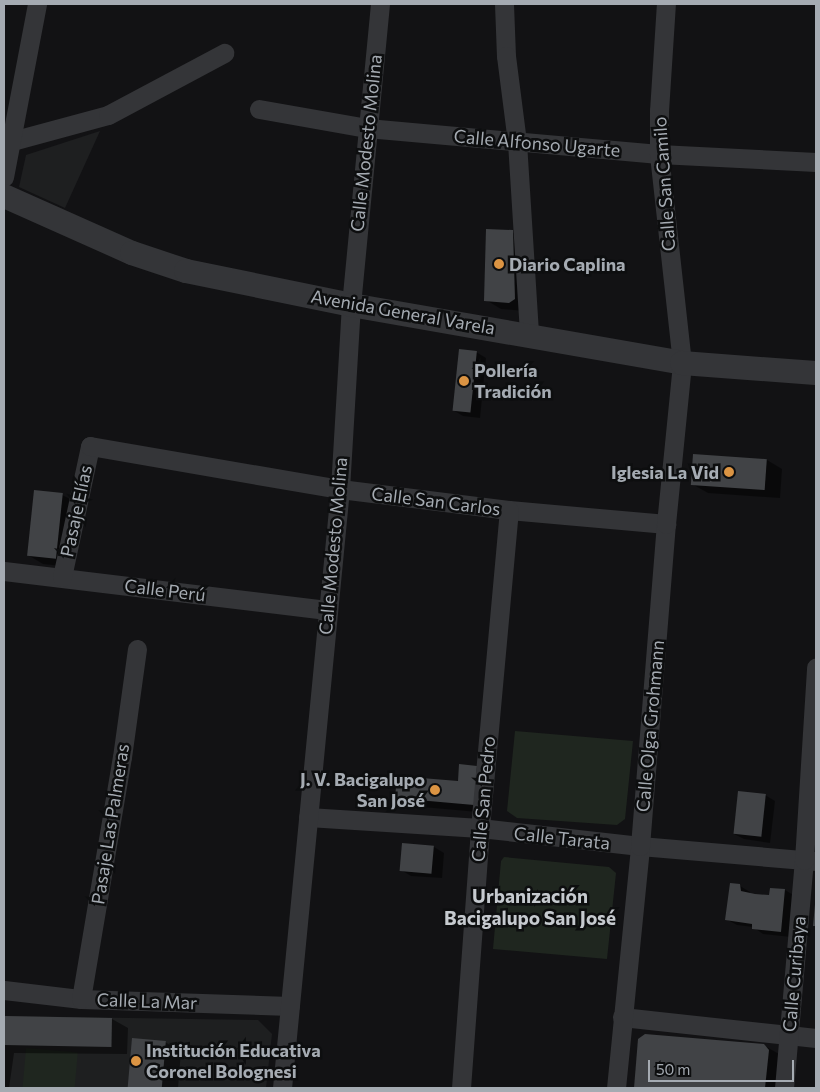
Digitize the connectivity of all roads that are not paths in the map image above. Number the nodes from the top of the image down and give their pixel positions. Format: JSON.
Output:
{"nodes":[{"id":1,"x":37,"y":4,"type":"edge"},
{"id":2,"x":380,"y":4,"type":"edge"},
{"id":3,"x":504,"y":4,"type":"edge"},
{"id":4,"x":666,"y":4,"type":"edge"},
{"id":5,"x":224,"y":53,"type":"dead end"},
{"id":6,"x":260,"y":109,"type":"dead end"},
{"id":7,"x":367,"y":128,"type":"junction"},
{"id":8,"x":12,"y":141,"type":"junction"},
{"id":9,"x":517,"y":142,"type":"junction"},
{"id":10,"x":659,"y":154,"type":"junction"},
{"id":11,"x":816,"y":162,"type":"edge"},
{"id":12,"x":4,"y":177,"type":"edge"},
{"id":13,"x":4,"y":196,"type":"edge"},
{"id":14,"x":350,"y":305,"type":"junction"},
{"id":15,"x":529,"y":334,"type":"junction"},
{"id":16,"x":682,"y":363,"type":"junction"},
{"id":17,"x":816,"y":373,"type":"edge"},
{"id":18,"x":90,"y":446,"type":"joint"},
{"id":19,"x":340,"y":489,"type":"junction"},
{"id":20,"x":510,"y":510,"type":"junction"},
{"id":21,"x":666,"y":524,"type":"junction"},
{"id":22,"x":4,"y":571,"type":"edge"},
{"id":23,"x":62,"y":577,"type":"junction"},
{"id":24,"x":327,"y":610,"type":"junction"},
{"id":25,"x":137,"y":649,"type":"dead end"},
{"id":26,"x":816,"y":668,"type":"edge"},
{"id":27,"x":308,"y":817,"type":"junction"},
{"id":28,"x":480,"y":828,"type":"junction"},
{"id":29,"x":640,"y":846,"type":"junction"},
{"id":30,"x":810,"y":861,"type":"edge"},
{"id":31,"x":4,"y":990,"type":"edge"},
{"id":32,"x":81,"y":999,"type":"junction"},
{"id":33,"x":290,"y":1006,"type":"junction"},
{"id":34,"x":622,"y":1017,"type":"junction"},
{"id":35,"x":788,"y":1035,"type":"junction"},
{"id":36,"x":816,"y":1038,"type":"edge"},
{"id":37,"x":282,"y":1088,"type":"edge"},
{"id":38,"x":461,"y":1088,"type":"edge"},
{"id":39,"x":616,"y":1088,"type":"edge"},
{"id":40,"x":784,"y":1088,"type":"edge"}],
"edges":[{"from":1,"to":8,"type":"street"},
{"from":2,"to":7,"type":"street","name":"Calle Modesto Molina"},
{"from":3,"to":9,"type":"street"},
{"from":4,"to":10,"type":"street","name":"Calle San Camilo"},
{"from":5,"to":8,"type":"street"},
{"from":6,"to":7,"type":"street","name":"Calle Alfonso Ugarte"},
{"from":7,"to":9,"type":"street","name":"Calle Alfonso Ugarte"},
{"from":7,"to":14,"type":"street","name":"Calle Modesto Molina"},
{"from":8,"to":12,"type":"street"},
{"from":9,"to":10,"type":"street","name":"Calle Alfonso Ugarte"},
{"from":9,"to":15,"type":"street"},
{"from":10,"to":11,"type":"street","name":"Calle Alfonso Ugarte"},
{"from":10,"to":16,"type":"street","name":"Calle San Camilo"},
{"from":13,"to":14,"type":"street","name":"Avenida General Varela"},
{"from":14,"to":15,"type":"street","name":"Avenida General Varela"},
{"from":14,"to":19,"type":"street","name":"Calle Modesto Molina"},
{"from":15,"to":16,"type":"street","name":"Avenida General Varela"},
{"from":16,"to":17,"type":"street","name":"Avenida General Varela"},
{"from":16,"to":21,"type":"street","name":"Calle Olga Grohmann"},
{"from":18,"to":19,"type":"street","name":"Calle San Carlos"},
{"from":18,"to":23,"type":"street","name":"Pasaje Elías"},
{"from":19,"to":20,"type":"street","name":"Calle San Carlos"},
{"from":19,"to":24,"type":"street","name":"Calle Modesto Molina"},
{"from":20,"to":21,"type":"street","name":"Calle San Carlos"},
{"from":20,"to":28,"type":"street","name":"Calle San Pedro"},
{"from":21,"to":29,"type":"street","name":"Calle Olga Grohmann"},
{"from":22,"to":23,"type":"street","name":"Calle Perú"},
{"from":23,"to":24,"type":"street","name":"Calle Perú"},
{"from":24,"to":27,"type":"street","name":"Calle Modesto Molina"},
{"from":25,"to":32,"type":"street","name":"Pasaje Las Palmeras"},
{"from":26,"to":30,"type":"street","name":"Calle Curibaya"},
{"from":27,"to":28,"type":"street","name":"Calle Tarata"},
{"from":27,"to":33,"type":"street","name":"Calle Modesto Molina"},
{"from":28,"to":29,"type":"street","name":"Calle Tarata"},
{"from":28,"to":38,"type":"street","name":"Calle San Pedro"},
{"from":29,"to":30,"type":"street","name":"Calle Tarata"},
{"from":29,"to":34,"type":"street","name":"Calle Olga Grohmann"},
{"from":30,"to":35,"type":"street","name":"Calle Curibaya"},
{"from":31,"to":32,"type":"street","name":"Calle La Mar"},
{"from":32,"to":33,"type":"street","name":"Calle La Mar"},
{"from":33,"to":37,"type":"street","name":"Calle Modesto Molina"},
{"from":34,"to":35,"type":"street"},
{"from":34,"to":39,"type":"street","name":"Calle Olga Grohmann"},
{"from":35,"to":36,"type":"street"},
{"from":35,"to":40,"type":"street","name":"Calle Curibaya"}]}
